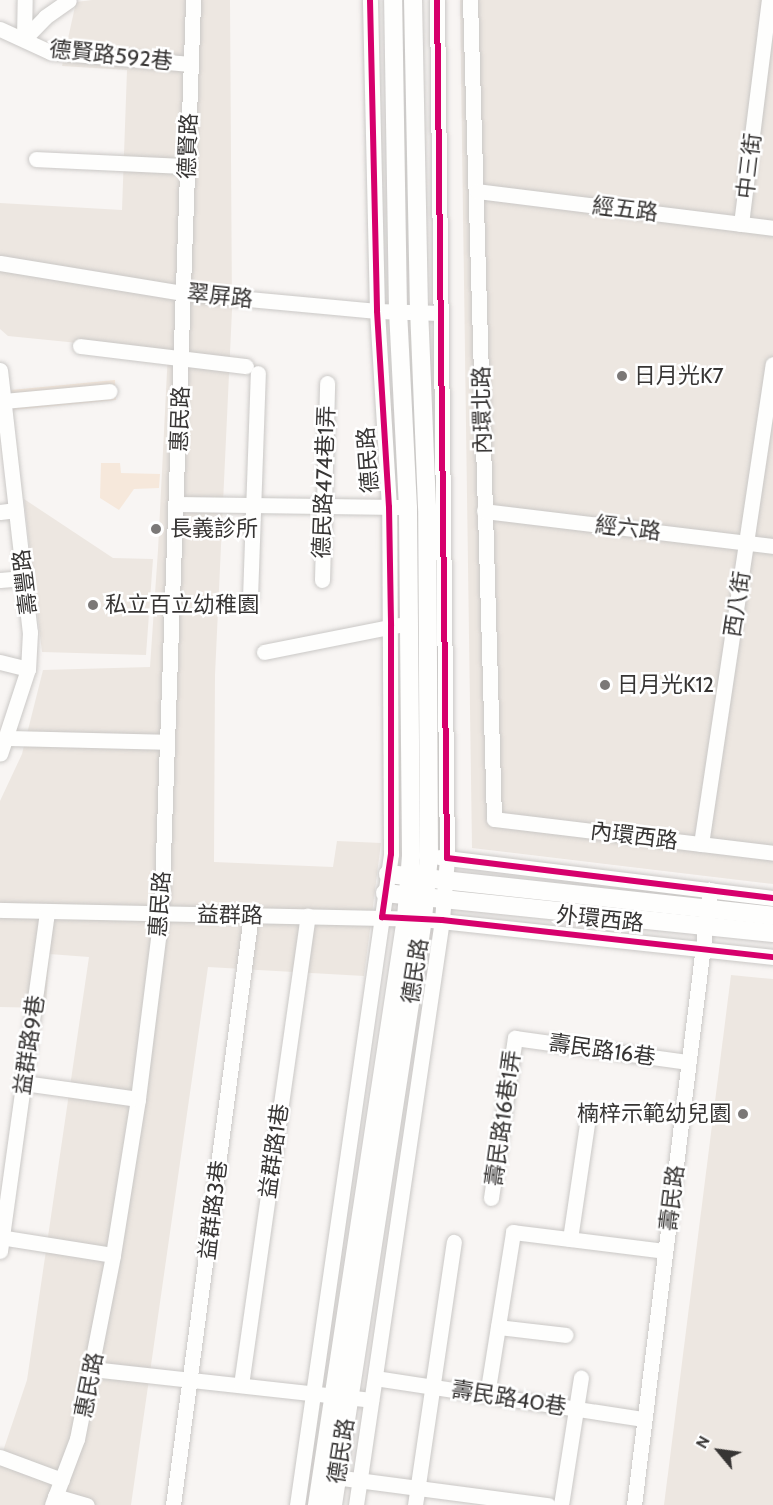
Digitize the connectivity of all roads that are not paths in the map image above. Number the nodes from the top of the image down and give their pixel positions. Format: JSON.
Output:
{"nodes":[{"id":1,"x":25,"y":0,"type":"edge"},
{"id":2,"x":69,"y":0,"type":"edge"},
{"id":3,"x":193,"y":0,"type":"edge"},
{"id":4,"x":370,"y":0,"type":"edge"},
{"id":5,"x":393,"y":0,"type":"edge"},
{"id":6,"x":413,"y":0,"type":"edge"},
{"id":7,"x":437,"y":0,"type":"edge"},
{"id":8,"x":470,"y":0,"type":"edge"},
{"id":9,"x":769,"y":0,"type":"edge"},
{"id":10,"x":0,"y":29,"type":"edge"},
{"id":11,"x":24,"y":39,"type":"junction"},
{"id":12,"x":190,"y":64,"type":"junction"},
{"id":13,"x":36,"y":159,"type":"dead end"},
{"id":14,"x":187,"y":166,"type":"junction"},
{"id":15,"x":477,"y":191,"type":"junction"},
{"id":16,"x":741,"y":224,"type":"junction"},
{"id":17,"x":773,"y":228,"type":"edge"},
{"id":18,"x":0,"y":263,"type":"edge"},
{"id":19,"x":184,"y":293,"type":"junction"},
{"id":20,"x":377,"y":311,"type":"junction"},
{"id":21,"x":398,"y":311,"type":"junction"},
{"id":22,"x":419,"y":311,"type":"junction"},
{"id":23,"x":441,"y":313,"type":"junction"},
{"id":24,"x":80,"y":346,"type":"dead end"},
{"id":25,"x":182,"y":358,"type":"junction"},
{"id":26,"x":773,"y":363,"type":"edge"},
{"id":27,"x":0,"y":370,"type":"edge"},
{"id":28,"x":327,"y":383,"type":"dead end"},
{"id":29,"x":110,"y":391,"type":"dead end"},
{"id":30,"x":3,"y":401,"type":"junction"},
{"id":31,"x":177,"y":504,"type":"junction"},
{"id":32,"x":254,"y":505,"type":"junction"},
{"id":33,"x":324,"y":506,"type":"junction"},
{"id":34,"x":389,"y":507,"type":"junction"},
{"id":35,"x":435,"y":507,"type":"junction"},
{"id":36,"x":408,"y":508,"type":"junction"},
{"id":37,"x":16,"y":510,"type":"junction"},
{"id":38,"x":484,"y":511,"type":"junction"},
{"id":39,"x":0,"y":512,"type":"edge"},
{"id":40,"x":746,"y":542,"type":"junction"},
{"id":41,"x":773,"y":546,"type":"edge"},
{"id":42,"x":24,"y":578,"type":"junction"},
{"id":43,"x":0,"y":580,"type":"edge"},
{"id":44,"x":322,"y":580,"type":"dead end"},
{"id":45,"x":250,"y":598,"type":"dead end"},
{"id":46,"x":436,"y":623,"type":"junction"},
{"id":47,"x":400,"y":625,"type":"junction"},
{"id":48,"x":264,"y":652,"type":"dead end"},
{"id":49,"x":0,"y":662,"type":"edge"},
{"id":50,"x":28,"y":669,"type":"junction"},
{"id":51,"x":167,"y":742,"type":"junction"},
{"id":52,"x":3,"y":745,"type":"edge"},
{"id":53,"x":494,"y":819,"type":"joint"},
{"id":54,"x":701,"y":844,"type":"junction"},
{"id":55,"x":773,"y":852,"type":"edge"},
{"id":56,"x":391,"y":854,"type":"junction"},
{"id":57,"x":411,"y":856,"type":"junction"},
{"id":58,"x":429,"y":856,"type":"junction"},
{"id":59,"x":447,"y":858,"type":"junction"},
{"id":60,"x":388,"y":874,"type":"junction"},
{"id":61,"x":418,"y":877,"type":"junction"},
{"id":62,"x":446,"y":879,"type":"junction"},
{"id":63,"x":385,"y":894,"type":"junction"},
{"id":64,"x":416,"y":896,"type":"junction"},
{"id":65,"x":773,"y":898,"type":"edge"},
{"id":66,"x":444,"y":899,"type":"junction"},
{"id":67,"x":708,"y":908,"type":"junction"},
{"id":68,"x":0,"y":910,"type":"edge"},
{"id":69,"x":47,"y":911,"type":"junction"},
{"id":70,"x":161,"y":914,"type":"junction"},
{"id":71,"x":251,"y":915,"type":"junction"},
{"id":72,"x":308,"y":916,"type":"junction"},
{"id":73,"x":773,"y":916,"type":"edge"},
{"id":74,"x":382,"y":917,"type":"junction"},
{"id":75,"x":414,"y":919,"type":"junction"},
{"id":76,"x":442,"y":920,"type":"junction"},
{"id":77,"x":773,"y":933,"type":"edge"},
{"id":78,"x":702,"y":948,"type":"junction"},
{"id":79,"x":773,"y":957,"type":"edge"},
{"id":80,"x":515,"y":1038,"type":"joint"},
{"id":81,"x":688,"y":1062,"type":"junction"},
{"id":82,"x":24,"y":1083,"type":"junction"},
{"id":83,"x":138,"y":1099,"type":"junction"},
{"id":84,"x":586,"y":1124,"type":"dead end"},
{"id":85,"x":491,"y":1198,"type":"dead end"},
{"id":86,"x":570,"y":1239,"type":"junction"},
{"id":87,"x":1,"y":1242,"type":"edge"},
{"id":88,"x":454,"y":1242,"type":"dead end"},
{"id":89,"x":665,"y":1251,"type":"junction"},
{"id":90,"x":113,"y":1255,"type":"junction"},
{"id":91,"x":498,"y":1328,"type":"junction"},
{"id":92,"x":566,"y":1335,"type":"dead end"},
{"id":93,"x":92,"y":1370,"type":"junction"},
{"id":94,"x":375,"y":1378,"type":"junction"},
{"id":95,"x":581,"y":1378,"type":"dead end"},
{"id":96,"x":191,"y":1379,"type":"junction"},
{"id":97,"x":241,"y":1385,"type":"junction"},
{"id":98,"x":433,"y":1387,"type":"junction"},
{"id":99,"x":314,"y":1394,"type":"junction"},
{"id":100,"x":487,"y":1395,"type":"junction"},
{"id":101,"x":342,"y":1397,"type":"junction"},
{"id":102,"x":371,"y":1400,"type":"junction"},
{"id":103,"x":576,"y":1408,"type":"junction"},
{"id":104,"x":644,"y":1419,"type":"junction"},
{"id":105,"x":0,"y":1457,"type":"edge"},
{"id":106,"x":302,"y":1473,"type":"junction"},
{"id":107,"x":329,"y":1476,"type":"junction"},
{"id":108,"x":62,"y":1480,"type":"junction"},
{"id":109,"x":360,"y":1480,"type":"junction"},
{"id":110,"x":418,"y":1488,"type":"junction"},
{"id":111,"x":54,"y":1501,"type":"edge"},
{"id":112,"x":87,"y":1505,"type":"edge"},
{"id":113,"x":173,"y":1505,"type":"edge"},
{"id":114,"x":297,"y":1505,"type":"edge"},
{"id":115,"x":317,"y":1505,"type":"edge"},
{"id":116,"x":333,"y":1505,"type":"edge"},
{"id":117,"x":356,"y":1505,"type":"edge"},
{"id":118,"x":416,"y":1505,"type":"edge"},
{"id":119,"x":548,"y":1505,"type":"edge"},
{"id":120,"x":561,"y":1505,"type":"edge"},
{"id":121,"x":634,"y":1505,"type":"edge"}],
"edges":[{"from":1,"to":11,"type":"street"},
{"from":2,"to":11,"type":"street"},
{"from":3,"to":12,"type":"street","name":"德賢路"},
{"from":4,"to":20,"type":"street","name":"德民路"},
{"from":5,"to":21,"type":"street","name":"德民路"},
{"from":6,"to":22,"type":"street","name":"德民路"},
{"from":7,"to":23,"type":"street","name":"德民路"},
{"from":8,"to":15,"type":"street","name":"內環北路"},
{"from":9,"to":16,"type":"street","name":"中三街"},
{"from":10,"to":11,"type":"street","name":"德賢路592巷"},
{"from":11,"to":12,"type":"street","name":"德賢路592巷"},
{"from":12,"to":14,"type":"street","name":"德賢路"},
{"from":13,"to":14,"type":"street"},
{"from":14,"to":19,"type":"street","name":"德賢路"},
{"from":15,"to":16,"type":"street","name":"經五路"},
{"from":15,"to":38,"type":"street","name":"內環北路"},
{"from":16,"to":17,"type":"street","name":"經五路"},
{"from":18,"to":19,"type":"street","name":"翠屏路"},
{"from":19,"to":20,"type":"street","name":"翠屏路"},
{"from":19,"to":25,"type":"street","name":"惠民路"},
{"from":20,"to":21,"type":"street","name":"翠屏路"},
{"from":20,"to":34,"type":"street","name":"德民路"},
{"from":21,"to":22,"type":"street","name":"翠屏路"},
{"from":21,"to":36,"type":"street","name":"德民路"},
{"from":22,"to":23,"type":"street","name":"翠屏路"},
{"from":22,"to":35,"type":"street","name":"德民路"},
{"from":23,"to":35,"type":"street","name":"德民路"},
{"from":24,"to":25,"type":"street"},
{"from":25,"to":31,"type":"street","name":"惠民路"},
{"from":25,"to":32,"type":"street"},
{"from":26,"to":40,"type":"street","name":"西八街"},
{"from":27,"to":30,"type":"street","name":"壽豐路"},
{"from":28,"to":33,"type":"street","name":"德民路474巷1弄"},
{"from":29,"to":30,"type":"street"},
{"from":30,"to":37,"type":"street","name":"壽豐路"},
{"from":31,"to":32,"type":"street"},
{"from":31,"to":51,"type":"street","name":"惠民路"},
{"from":32,"to":33,"type":"street"},
{"from":32,"to":45,"type":"street"},
{"from":33,"to":34,"type":"street"},
{"from":33,"to":44,"type":"street","name":"德民路474巷1弄"},
{"from":34,"to":36,"type":"street"},
{"from":34,"to":47,"type":"street","name":"德民路"},
{"from":35,"to":36,"type":"street"},
{"from":35,"to":46,"type":"street","name":"德民路"},
{"from":36,"to":47,"type":"street","name":"德民路"},
{"from":37,"to":39,"type":"street"},
{"from":37,"to":42,"type":"street","name":"壽豐路"},
{"from":38,"to":40,"type":"street","name":"經六路"},
{"from":38,"to":53,"type":"street","name":"內環北路"},
{"from":40,"to":41,"type":"street","name":"經六路"},
{"from":40,"to":54,"type":"street","name":"西八街"},
{"from":42,"to":43,"type":"street"},
{"from":42,"to":50,"type":"street","name":"壽豐路"},
{"from":46,"to":47,"type":"street"},
{"from":46,"to":58,"type":"street","name":"德民路"},
{"from":46,"to":59,"type":"street","name":"德民路"},
{"from":47,"to":48,"type":"street"},
{"from":47,"to":56,"type":"street","name":"德民路"},
{"from":47,"to":57,"type":"street","name":"德民路"},
{"from":49,"to":50,"type":"street"},
{"from":50,"to":52,"type":"street","name":"壽豐路"},
{"from":51,"to":52,"type":"street"},
{"from":51,"to":70,"type":"street","name":"惠民路"},
{"from":53,"to":54,"type":"street","name":"內環西路"},
{"from":54,"to":55,"type":"street","name":"內環西路"},
{"from":56,"to":57,"type":"street","name":"外環西路"},
{"from":56,"to":60,"type":"street","name":"德民路"},
{"from":57,"to":58,"type":"street","name":"外環西路"},
{"from":57,"to":61,"type":"street","name":"德民路"},
{"from":58,"to":59,"type":"street","name":"外環西路"},
{"from":58,"to":61,"type":"street","name":"德民路"},
{"from":59,"to":62,"type":"street","name":"德民路"},
{"from":59,"to":67,"type":"street","name":"外環西路"},
{"from":60,"to":61,"type":"street","name":"外環西路"},
{"from":60,"to":63,"type":"street","name":"德民路"},
{"from":61,"to":62,"type":"street","name":"外環西路"},
{"from":61,"to":64,"type":"street","name":"德民路"},
{"from":62,"to":66,"type":"street","name":"德民路"},
{"from":62,"to":67,"type":"street","name":"外環西路"},
{"from":63,"to":64,"type":"street","name":"外環西路"},
{"from":63,"to":74,"type":"street","name":"德民路"},
{"from":64,"to":66,"type":"street","name":"外環西路"},
{"from":64,"to":75,"type":"street","name":"德民路"},
{"from":65,"to":67,"type":"street","name":"外環西路"},
{"from":66,"to":67,"type":"street","name":"外環西路"},
{"from":66,"to":76,"type":"street","name":"德民路"},
{"from":67,"to":73,"type":"street","name":"外環西路"},
{"from":67,"to":77,"type":"street","name":"外環西路"},
{"from":67,"to":78,"type":"street","name":"壽民路"},
{"from":68,"to":69,"type":"street","name":"益群路"},
{"from":69,"to":70,"type":"street","name":"益群路"},
{"from":69,"to":82,"type":"street","name":"益群路9巷"},
{"from":70,"to":71,"type":"street","name":"益群路"},
{"from":70,"to":83,"type":"street","name":"惠民路"},
{"from":71,"to":72,"type":"street","name":"益群路"},
{"from":71,"to":96,"type":"street","name":"益群路3巷"},
{"from":72,"to":74,"type":"street","name":"益群路"},
{"from":72,"to":97,"type":"street","name":"益群路1巷"},
{"from":74,"to":75,"type":"street","name":"益群路"},
{"from":74,"to":99,"type":"street","name":"德民路"},
{"from":75,"to":76,"type":"street","name":"外環西路"},
{"from":75,"to":101,"type":"street","name":"德民路"},
{"from":76,"to":78,"type":"street","name":"外環西路"},
{"from":76,"to":94,"type":"street","name":"德民路"},
{"from":78,"to":79,"type":"street","name":"外環西路"},
{"from":78,"to":81,"type":"street","name":"壽民路"},
{"from":80,"to":81,"type":"street","name":"壽民路16巷"},
{"from":80,"to":85,"type":"street","name":"壽民路16巷1弄"},
{"from":81,"to":89,"type":"street","name":"壽民路"},
{"from":82,"to":83,"type":"street"},
{"from":82,"to":87,"type":"street","name":"益群路9巷"},
{"from":83,"to":90,"type":"street","name":"惠民路"},
{"from":84,"to":86,"type":"street"},
{"from":86,"to":89,"type":"street"},
{"from":86,"to":91,"type":"street"},
{"from":87,"to":90,"type":"street"},
{"from":88,"to":98,"type":"street"},
{"from":89,"to":104,"type":"street","name":"壽民路"},
{"from":90,"to":93,"type":"street","name":"惠民路"},
{"from":91,"to":92,"type":"street"},
{"from":91,"to":100,"type":"street"},
{"from":93,"to":96,"type":"street"},
{"from":93,"to":108,"type":"street","name":"惠民路"},
{"from":94,"to":98,"type":"street","name":"壽民路40巷"},
{"from":94,"to":102,"type":"street","name":"德民路"},
{"from":95,"to":103,"type":"street"},
{"from":96,"to":97,"type":"street"},
{"from":96,"to":113,"type":"street","name":"益群路3巷"},
{"from":97,"to":99,"type":"street"},
{"from":98,"to":100,"type":"street","name":"壽民路40巷"},
{"from":98,"to":110,"type":"street"},
{"from":99,"to":101,"type":"street"},
{"from":99,"to":106,"type":"street","name":"德民路"},
{"from":100,"to":103,"type":"street","name":"壽民路40巷"},
{"from":101,"to":102,"type":"street"},
{"from":101,"to":107,"type":"street","name":"德民路"},
{"from":102,"to":109,"type":"street","name":"德民路"},
{"from":103,"to":104,"type":"street","name":"壽民路40巷"},
{"from":103,"to":120,"type":"street"},
{"from":104,"to":121,"type":"street","name":"壽民路"},
{"from":105,"to":108,"type":"street"},
{"from":106,"to":107,"type":"street"},
{"from":106,"to":114,"type":"street","name":"德民路"},
{"from":107,"to":109,"type":"street"},
{"from":107,"to":115,"type":"street","name":"德民路"},
{"from":107,"to":116,"type":"street","name":"德民路"},
{"from":108,"to":111,"type":"street","name":"惠民路"},
{"from":109,"to":110,"type":"street"},
{"from":109,"to":117,"type":"street","name":"德民路"},
{"from":110,"to":118,"type":"street"},
{"from":110,"to":119,"type":"street"},
{"from":111,"to":112,"type":"street"}]}
